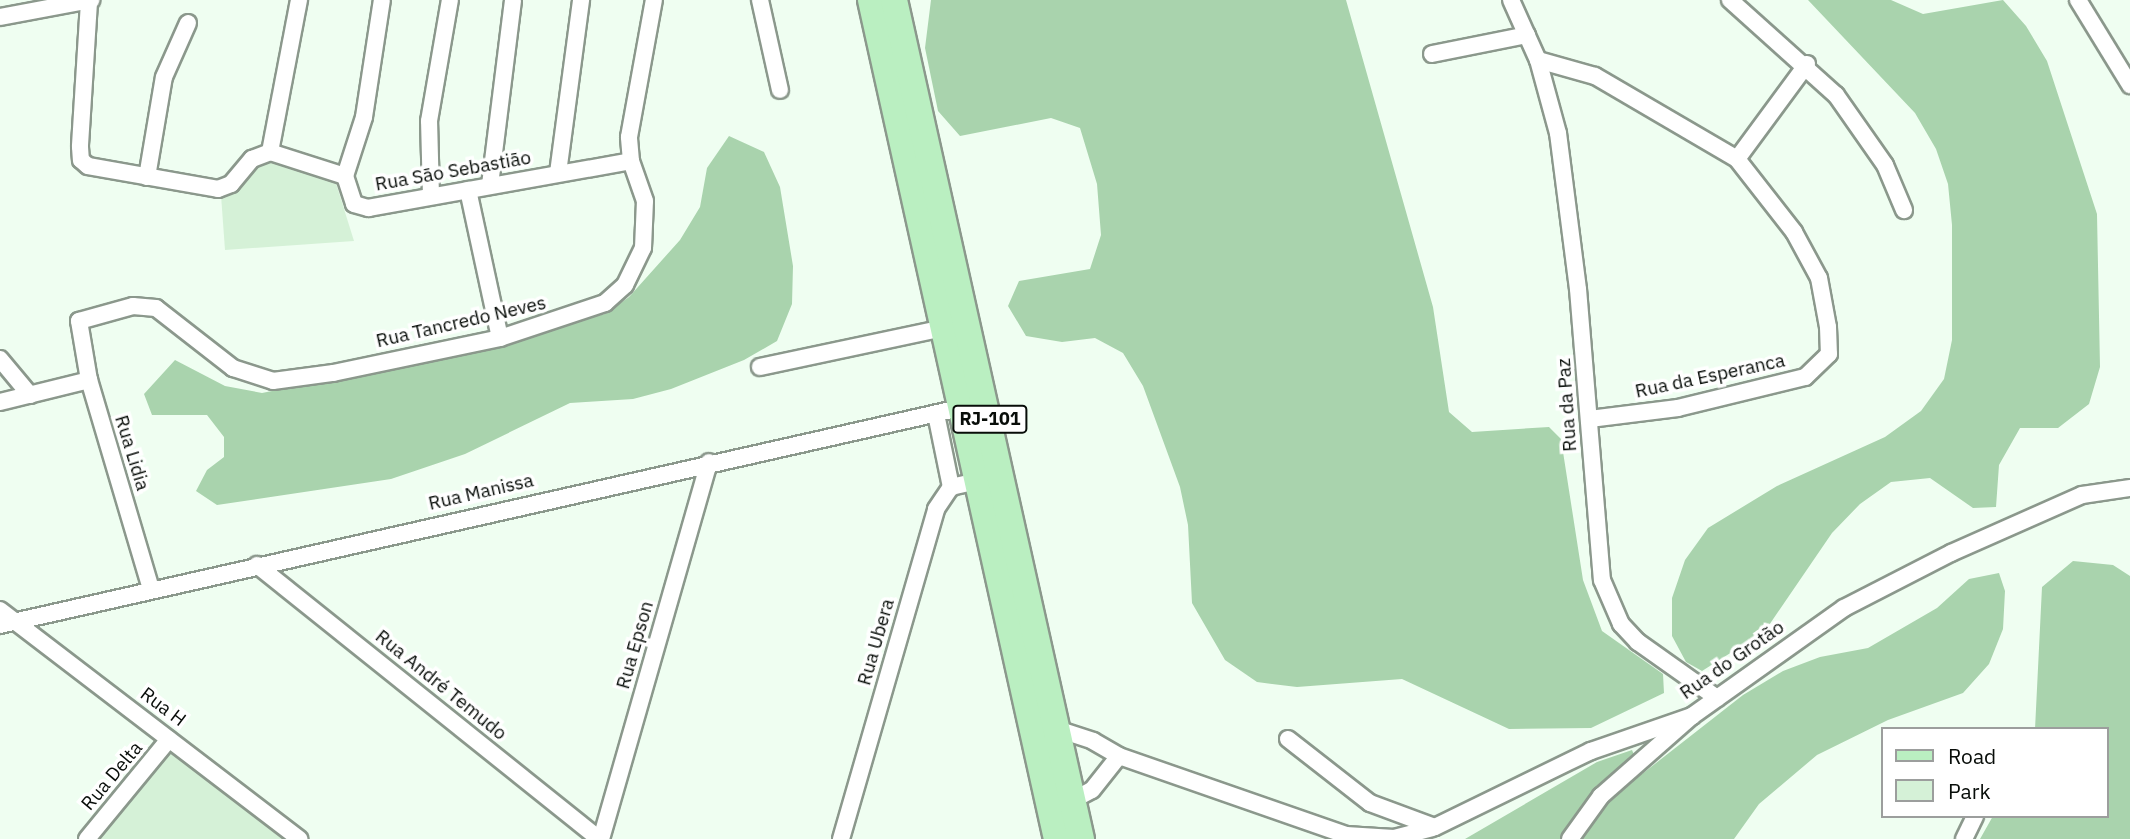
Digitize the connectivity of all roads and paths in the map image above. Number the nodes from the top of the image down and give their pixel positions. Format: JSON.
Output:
{"nodes":[{"id":1,"x":299,"y":0,"type":"edge"},
{"id":2,"x":382,"y":0,"type":"edge"},
{"id":3,"x":450,"y":0,"type":"edge"},
{"id":4,"x":513,"y":0,"type":"edge"},
{"id":5,"x":581,"y":0,"type":"edge"},
{"id":6,"x":654,"y":0,"type":"edge"},
{"id":7,"x":760,"y":0,"type":"edge"},
{"id":8,"x":871,"y":0,"type":"edge"},
{"id":9,"x":894,"y":0,"type":"edge"},
{"id":10,"x":1511,"y":0,"type":"edge"},
{"id":11,"x":1730,"y":0,"type":"edge"},
{"id":12,"x":2078,"y":0,"type":"edge"},
{"id":13,"x":90,"y":1,"type":"edge"},
{"id":14,"x":0,"y":18,"type":"edge"},
{"id":15,"x":188,"y":23,"type":"dead end"},
{"id":16,"x":1527,"y":35,"type":"junction"},
{"id":17,"x":1432,"y":54,"type":"dead end"},
{"id":18,"x":1538,"y":60,"type":"junction"},
{"id":19,"x":1807,"y":64,"type":"junction"},
{"id":20,"x":2130,"y":85,"type":"edge"},
{"id":21,"x":780,"y":90,"type":"dead end"},
{"id":22,"x":270,"y":152,"type":"junction"},
{"id":23,"x":1737,"y":159,"type":"junction"},
{"id":24,"x":631,"y":161,"type":"junction"},
{"id":25,"x":558,"y":173,"type":"junction"},
{"id":26,"x":345,"y":176,"type":"junction"},
{"id":27,"x":147,"y":177,"type":"junction"},
{"id":28,"x":490,"y":185,"type":"junction"},
{"id":29,"x":468,"y":190,"type":"junction"},
{"id":30,"x":431,"y":196,"type":"junction"},
{"id":31,"x":1904,"y":210,"type":"dead end"},
{"id":32,"x":77,"y":328,"type":"joint"},
{"id":33,"x":943,"y":328,"type":"junction"},
{"id":34,"x":500,"y":338,"type":"junction"},
{"id":35,"x":0,"y":359,"type":"edge"},
{"id":36,"x":760,"y":367,"type":"dead end"},
{"id":37,"x":89,"y":380,"type":"junction"},
{"id":38,"x":30,"y":395,"type":"junction"},
{"id":39,"x":0,"y":402,"type":"edge"},
{"id":40,"x":948,"y":411,"type":"junction"},
{"id":41,"x":1590,"y":419,"type":"junction"},
{"id":42,"x":709,"y":462,"type":"junction"},
{"id":43,"x":978,"y":481,"type":"junction"},
{"id":44,"x":951,"y":487,"type":"junction"},
{"id":45,"x":2130,"y":488,"type":"edge"},
{"id":46,"x":257,"y":565,"type":"junction"},
{"id":47,"x":151,"y":589,"type":"junction"},
{"id":48,"x":4,"y":618,"type":"edge"},
{"id":49,"x":1717,"y":698,"type":"junction"},
{"id":50,"x":1692,"y":716,"type":"junction"},
{"id":51,"x":1057,"y":729,"type":"junction"},
{"id":52,"x":169,"y":739,"type":"junction"},
{"id":53,"x":1288,"y":739,"type":"dead end"},
{"id":54,"x":1119,"y":756,"type":"junction"},
{"id":55,"x":1073,"y":800,"type":"junction"},
{"id":56,"x":1974,"y":818,"type":"edge"},
{"id":57,"x":1435,"y":827,"type":"junction"},
{"id":58,"x":87,"y":839,"type":"edge"},
{"id":59,"x":299,"y":839,"type":"edge"},
{"id":60,"x":600,"y":839,"type":"edge"},
{"id":61,"x":841,"y":839,"type":"edge"},
{"id":62,"x":1057,"y":839,"type":"edge"},
{"id":63,"x":1081,"y":839,"type":"edge"},
{"id":64,"x":1570,"y":839,"type":"edge"},
{"id":65,"x":1964,"y":839,"type":"edge"}],
"edges":[{"from":1,"to":22,"type":"street"},
{"from":2,"to":26,"type":"street"},
{"from":3,"to":30,"type":"street"},
{"from":4,"to":28,"type":"street"},
{"from":5,"to":25,"type":"street"},
{"from":6,"to":24,"type":"street","name":"Rua Tancredo Neves"},
{"from":7,"to":21,"type":"street"},
{"from":8,"to":33,"type":"main road","number":"RJ-101"},
{"from":9,"to":51,"type":"main road","number":"RJ-101"},
{"from":10,"to":16,"type":"street","name":"Rua da Paz"},
{"from":11,"to":19,"type":"street"},
{"from":12,"to":20,"type":"street"},
{"from":13,"to":14,"type":"street"},
{"from":13,"to":27,"type":"street"},
{"from":15,"to":27,"type":"street"},
{"from":16,"to":17,"type":"street"},
{"from":16,"to":18,"type":"street","name":"Rua da Paz"},
{"from":18,"to":23,"type":"street"},
{"from":18,"to":41,"type":"street","name":"Rua da Paz"},
{"from":19,"to":23,"type":"street"},
{"from":19,"to":31,"type":"street"},
{"from":22,"to":26,"type":"street","name":"Rua Sāo Sebastiāo"},
{"from":22,"to":27,"type":"street"},
{"from":23,"to":41,"type":"street","name":"Rua da Esperanca"},
{"from":24,"to":25,"type":"street","name":"Rua Sāo Sebastiāo"},
{"from":24,"to":34,"type":"street","name":"Rua Tancredo Neves"},
{"from":25,"to":28,"type":"street","name":"Rua Sāo Sebastiāo"},
{"from":26,"to":30,"type":"street","name":"Rua Sāo Sebastiāo"},
{"from":28,"to":29,"type":"street","name":"Rua Sāo Sebastiāo"},
{"from":29,"to":30,"type":"street","name":"Rua Sāo Sebastiāo"},
{"from":29,"to":34,"type":"street"},
{"from":32,"to":34,"type":"street","name":"Rua Tancredo Neves"},
{"from":32,"to":37,"type":"street","name":"Rua Lidia"},
{"from":33,"to":36,"type":"street"},
{"from":33,"to":40,"type":"main road","number":"RJ-101"},
{"from":35,"to":38,"type":"street"},
{"from":37,"to":38,"type":"street"},
{"from":37,"to":47,"type":"street","name":"Rua Lidia"},
{"from":38,"to":39,"type":"street"},
{"from":40,"to":42,"type":"street","name":"Rua Manissa"},
{"from":40,"to":43,"type":"main road","number":"RJ-101"},
{"from":40,"to":44,"type":"street"},
{"from":41,"to":49,"type":"street","name":"Rua da Paz"},
{"from":42,"to":46,"type":"street","name":"Rua Manissa"},
{"from":42,"to":60,"type":"street","name":"Rua Epson"},
{"from":43,"to":44,"type":"street"},
{"from":43,"to":62,"type":"main road","number":"RJ-101"},
{"from":44,"to":61,"type":"street","name":"Rua Ubera"},
{"from":45,"to":49,"type":"street","name":"Rua do Grotão"},
{"from":46,"to":47,"type":"street","name":"Rua Manissa"},
{"from":46,"to":60,"type":"street","name":"Rua André Temudo"},
{"from":47,"to":48,"type":"street","name":"Rua Manissa"},
{"from":48,"to":52,"type":"street","name":"Rua H"},
{"from":49,"to":50,"type":"street","name":"Rua do Grotão"},
{"from":50,"to":57,"type":"street","name":"Rua do Grotão"},
{"from":50,"to":64,"type":"street"},
{"from":51,"to":54,"type":"street","name":"Rua do Grotão"},
{"from":51,"to":55,"type":"main road","number":"RJ-101"},
{"from":52,"to":58,"type":"street","name":"Rua Delta"},
{"from":52,"to":59,"type":"street","name":"Rua H"},
{"from":53,"to":57,"type":"street"},
{"from":54,"to":55,"type":"street"},
{"from":54,"to":57,"type":"street","name":"Rua do Grotão"},
{"from":55,"to":63,"type":"main road","number":"RJ-101"},
{"from":56,"to":65,"type":"street"}]}
